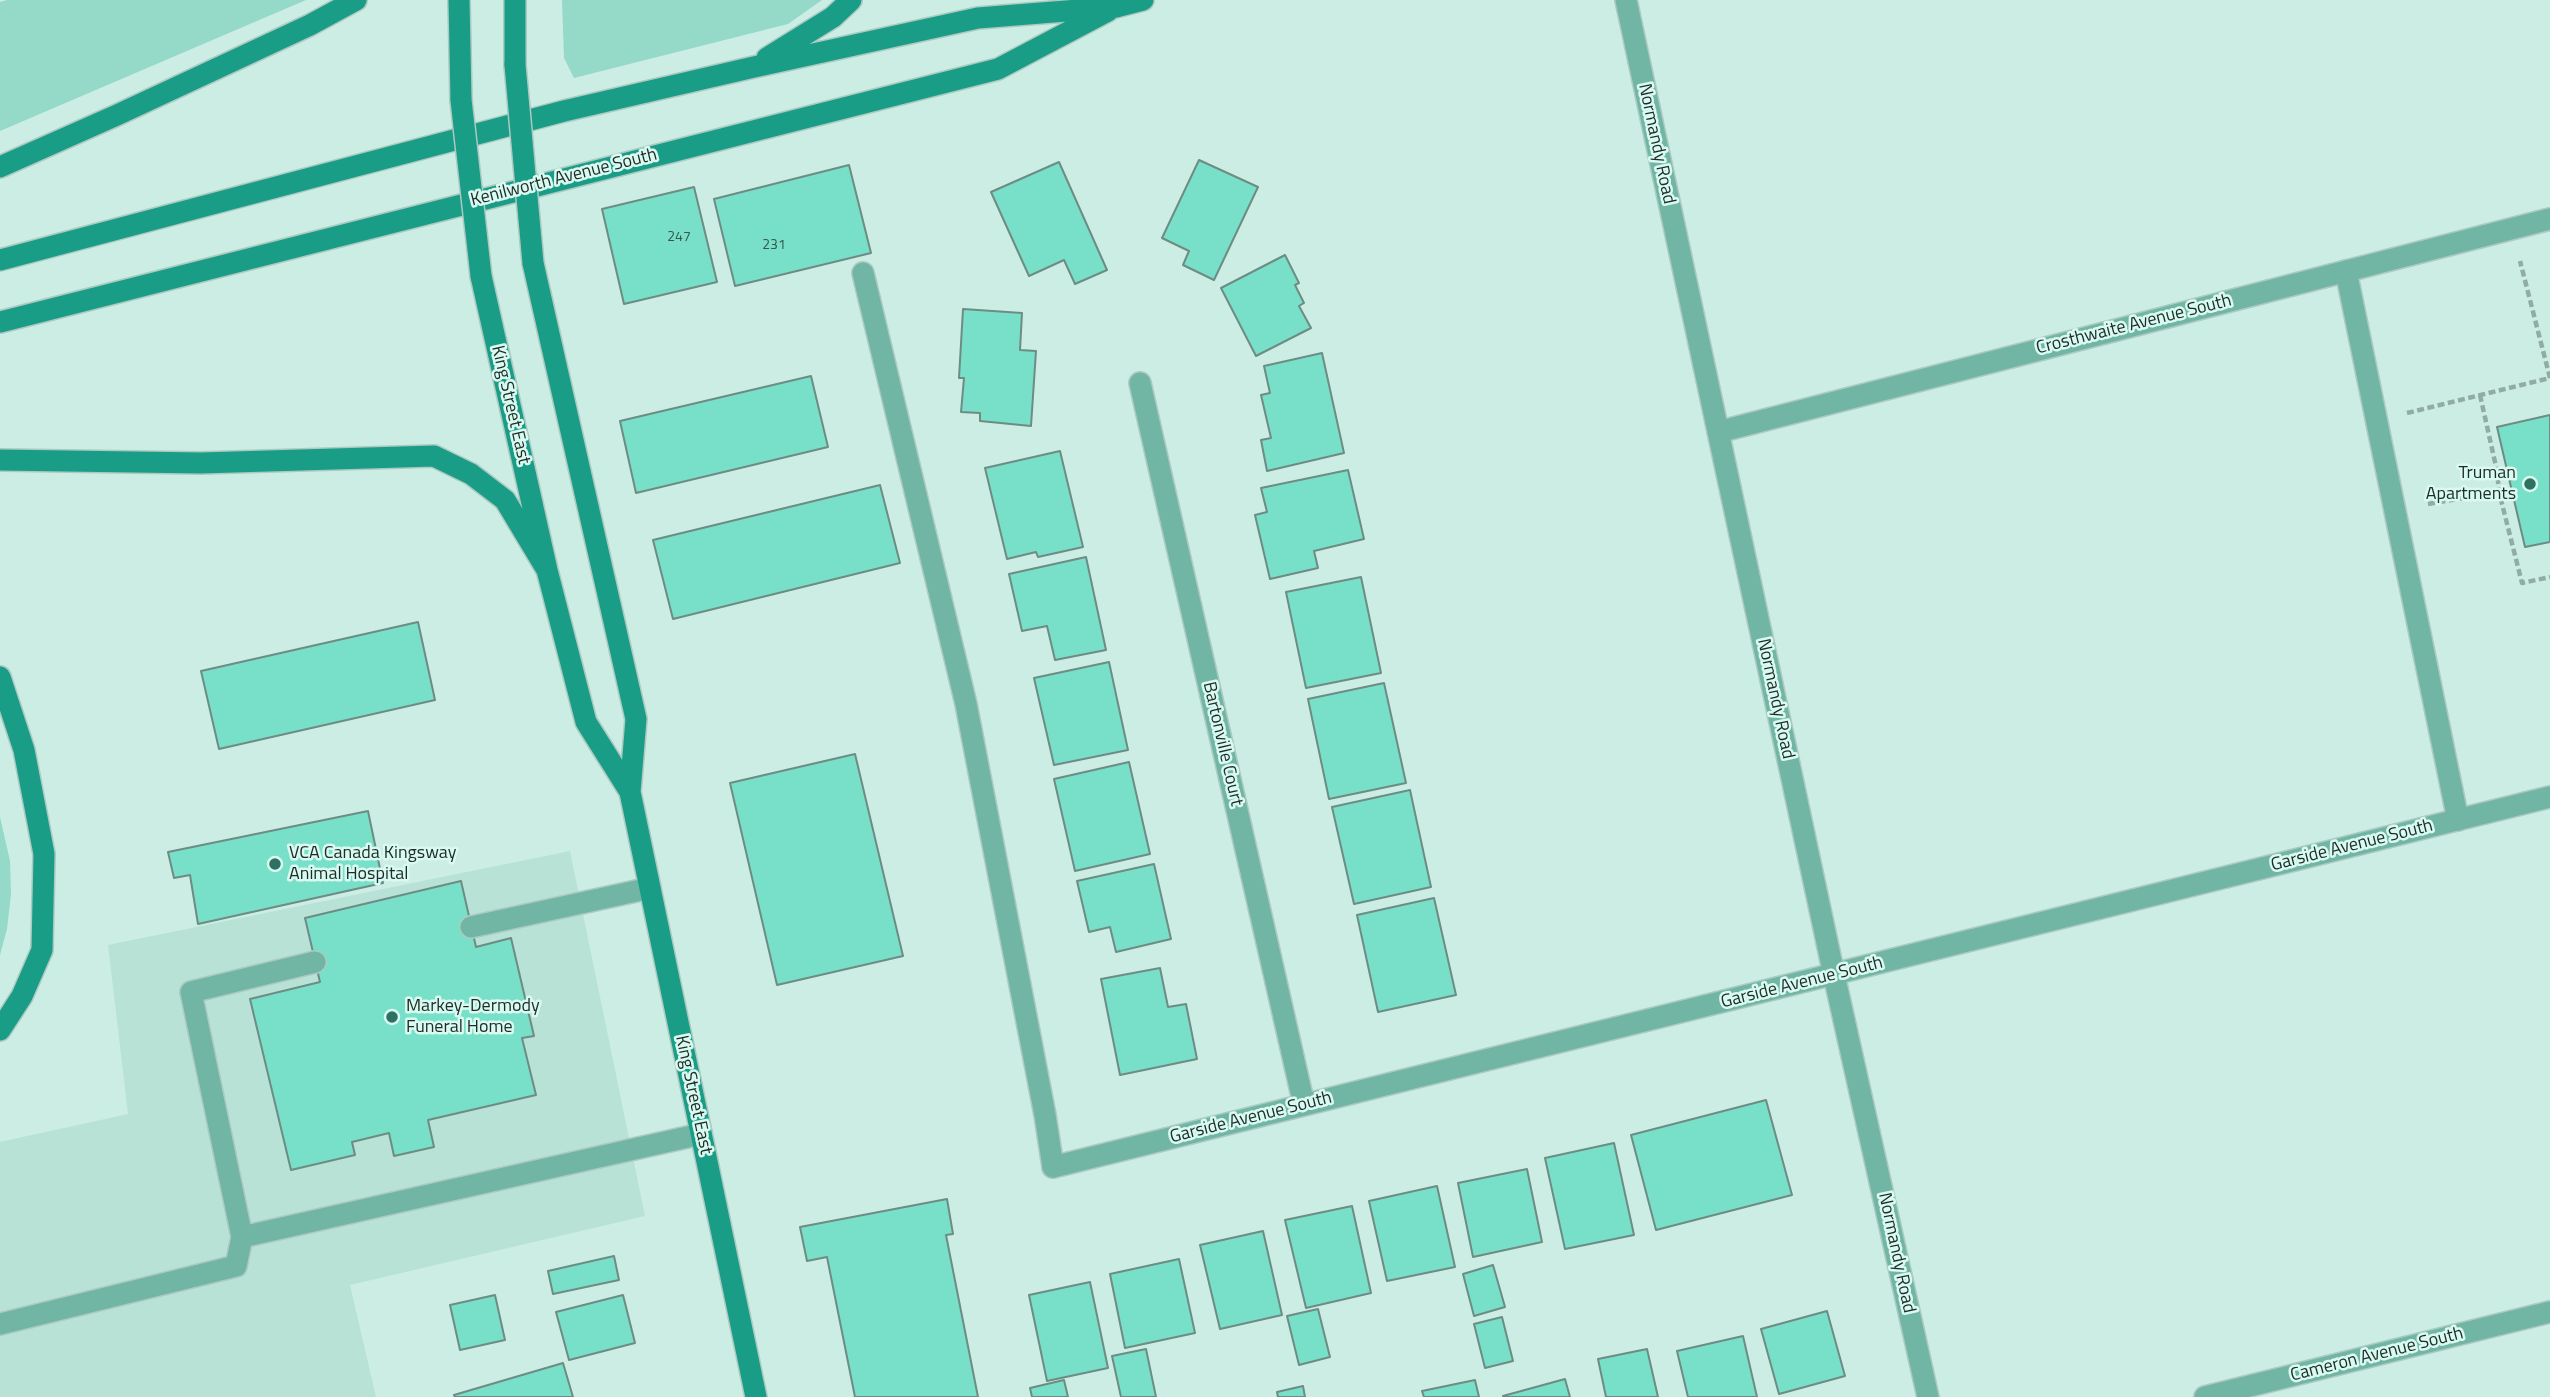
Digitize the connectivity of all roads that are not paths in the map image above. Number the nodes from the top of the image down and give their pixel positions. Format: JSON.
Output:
{"nodes":[{"id":1,"x":356,"y":0,"type":"edge"},
{"id":2,"x":459,"y":0,"type":"edge"},
{"id":3,"x":515,"y":0,"type":"edge"},
{"id":4,"x":851,"y":0,"type":"edge"},
{"id":5,"x":1143,"y":0,"type":"edge"},
{"id":6,"x":1626,"y":0,"type":"edge"},
{"id":7,"x":1116,"y":7,"type":"junction"},
{"id":8,"x":754,"y":67,"type":"junction"},
{"id":9,"x":0,"y":167,"type":"edge"},
{"id":10,"x":2550,"y":219,"type":"edge"},
{"id":11,"x":0,"y":260,"type":"edge"},
{"id":12,"x":2346,"y":271,"type":"junction"},
{"id":13,"x":863,"y":273,"type":"dead end"},
{"id":14,"x":0,"y":322,"type":"edge"},
{"id":15,"x":1140,"y":383,"type":"dead end"},
{"id":16,"x":1718,"y":432,"type":"junction"},
{"id":17,"x":0,"y":460,"type":"edge"},
{"id":18,"x":547,"y":570,"type":"junction"},
{"id":19,"x":0,"y":677,"type":"edge"},
{"id":20,"x":630,"y":792,"type":"junction"},
{"id":21,"x":2550,"y":797,"type":"edge"},
{"id":22,"x":2458,"y":820,"type":"junction"},
{"id":23,"x":649,"y":888,"type":"junction"},
{"id":24,"x":471,"y":927,"type":"dead end"},
{"id":25,"x":315,"y":962,"type":"dead end"},
{"id":26,"x":1835,"y":975,"type":"junction"},
{"id":27,"x":0,"y":1030,"type":"edge"},
{"id":28,"x":1304,"y":1105,"type":"junction"},
{"id":29,"x":702,"y":1134,"type":"junction"},
{"id":30,"x":242,"y":1237,"type":"junction"},
{"id":31,"x":2550,"y":1312,"type":"edge"},
{"id":32,"x":0,"y":1324,"type":"edge"},
{"id":33,"x":756,"y":1397,"type":"edge"},
{"id":34,"x":1928,"y":1397,"type":"edge"},
{"id":35,"x":2205,"y":1397,"type":"edge"}],
"edges":[{"from":1,"to":9,"type":"main road"},
{"from":2,"to":18,"type":"main road","name":"King Street East","bridge":true},
{"from":3,"to":20,"type":"main road","name":"King Street East","bridge":true},
{"from":4,"to":8,"type":"main road"},
{"from":5,"to":7,"type":"main road","name":"Kenilworth Avenue South"},
{"from":6,"to":16,"type":"street","name":"Normandy Road"},
{"from":7,"to":8,"type":"main road","name":"Kenilworth Avenue South"},
{"from":7,"to":14,"type":"main road","name":"Kenilworth Avenue South"},
{"from":8,"to":11,"type":"main road","name":"Kenilworth Avenue South"},
{"from":10,"to":12,"type":"street","name":"Crosthwaite Avenue South"},
{"from":12,"to":16,"type":"street","name":"Crosthwaite Avenue South"},
{"from":12,"to":22,"type":"street"},
{"from":13,"to":28,"type":"street","name":"Garside Avenue South"},
{"from":15,"to":28,"type":"street","name":"Bartonville Court"},
{"from":16,"to":26,"type":"street","name":"Normandy Road"},
{"from":17,"to":18,"type":"main road"},
{"from":18,"to":20,"type":"main road","name":"King Street East"},
{"from":19,"to":27,"type":"main road"},
{"from":20,"to":23,"type":"main road","name":"King Street East"},
{"from":21,"to":22,"type":"street","name":"Garside Avenue South"},
{"from":22,"to":26,"type":"street","name":"Garside Avenue South"},
{"from":23,"to":24,"type":"street"},
{"from":23,"to":29,"type":"main road","name":"King Street East"},
{"from":25,"to":30,"type":"street"},
{"from":26,"to":28,"type":"street","name":"Garside Avenue South"},
{"from":26,"to":34,"type":"street","name":"Normandy Road"},
{"from":29,"to":30,"type":"street"},
{"from":29,"to":33,"type":"main road","name":"King Street East"},
{"from":30,"to":32,"type":"street"},
{"from":31,"to":35,"type":"street","name":"Cameron Avenue South"}]}
